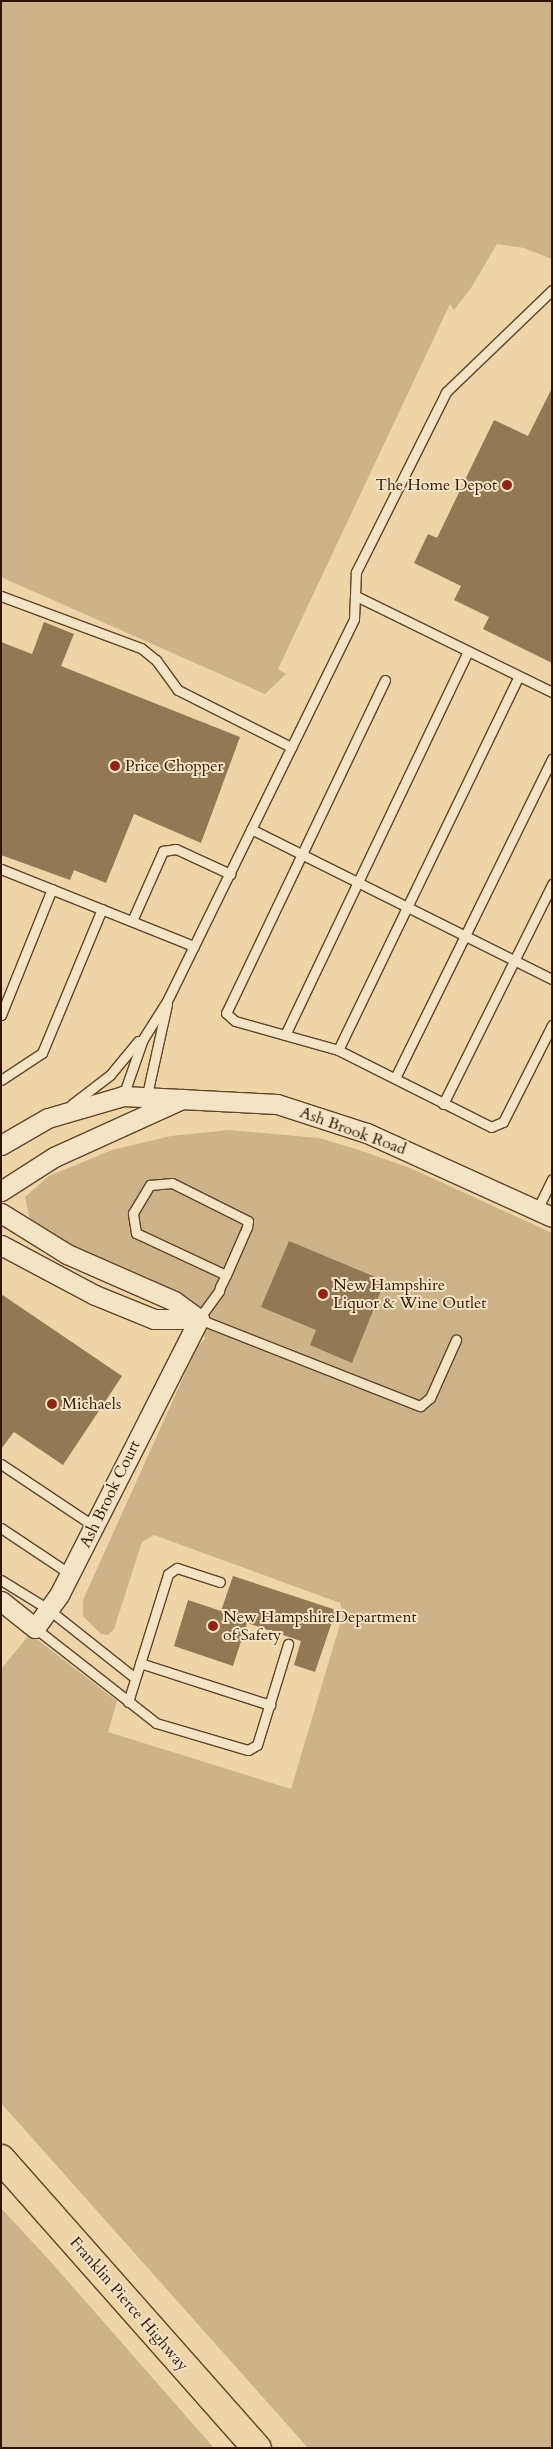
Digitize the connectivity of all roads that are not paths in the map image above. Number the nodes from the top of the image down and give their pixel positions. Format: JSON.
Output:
{"nodes":[{"id":1,"x":552,"y":290,"type":"edge"},
{"id":2,"x":1,"y":596,"type":"edge"},
{"id":3,"x":356,"y":596,"type":"junction"},
{"id":4,"x":468,"y":652,"type":"junction"},
{"id":5,"x":519,"y":676,"type":"junction"},
{"id":6,"x":385,"y":680,"type":"dead end"},
{"id":7,"x":552,"y":692,"type":"edge"},
{"id":8,"x":291,"y":747,"type":"junction"},
{"id":9,"x":552,"y":759,"type":"edge"},
{"id":10,"x":251,"y":830,"type":"junction"},
{"id":11,"x":302,"y":854,"type":"junction"},
{"id":12,"x":1,"y":869,"type":"edge"},
{"id":13,"x":230,"y":874,"type":"junction"},
{"id":14,"x":358,"y":882,"type":"junction"},
{"id":15,"x":552,"y":884,"type":"edge"},
{"id":16,"x":52,"y":889,"type":"junction"},
{"id":17,"x":408,"y":908,"type":"junction"},
{"id":18,"x":102,"y":909,"type":"junction"},
{"id":19,"x":132,"y":921,"type":"junction"},
{"id":20,"x":465,"y":936,"type":"junction"},
{"id":21,"x":194,"y":946,"type":"junction"},
{"id":22,"x":514,"y":960,"type":"junction"},
{"id":23,"x":552,"y":979,"type":"edge"},
{"id":24,"x":167,"y":1002,"type":"junction"},
{"id":25,"x":1,"y":1015,"type":"edge"},
{"id":26,"x":552,"y":1025,"type":"edge"},
{"id":27,"x":148,"y":1030,"type":"junction"},
{"id":28,"x":285,"y":1035,"type":"junction"},
{"id":29,"x":338,"y":1050,"type":"junction"},
{"id":30,"x":395,"y":1078,"type":"junction"},
{"id":31,"x":1,"y":1080,"type":"edge"},
{"id":32,"x":122,"y":1096,"type":"junction"},
{"id":33,"x":146,"y":1096,"type":"junction"},
{"id":34,"x":183,"y":1098,"type":"junction"},
{"id":35,"x":443,"y":1104,"type":"junction"},
{"id":36,"x":48,"y":1118,"type":"junction"},
{"id":37,"x":138,"y":1121,"type":"junction"},
{"id":38,"x":1,"y":1145,"type":"edge"},
{"id":39,"x":552,"y":1180,"type":"edge"},
{"id":40,"x":1,"y":1192,"type":"edge"},
{"id":41,"x":1,"y":1213,"type":"edge"},
{"id":42,"x":544,"y":1214,"type":"edge"},
{"id":43,"x":1,"y":1246,"type":"edge"},
{"id":44,"x":226,"y":1275,"type":"junction"},
{"id":45,"x":199,"y":1319,"type":"junction"},
{"id":46,"x":456,"y":1340,"type":"dead end"},
{"id":47,"x":1,"y":1464,"type":"edge"},
{"id":48,"x":94,"y":1526,"type":"junction"},
{"id":49,"x":1,"y":1528,"type":"edge"},
{"id":50,"x":70,"y":1574,"type":"junction"},
{"id":51,"x":1,"y":1580,"type":"edge"},
{"id":52,"x":220,"y":1582,"type":"dead end"},
{"id":53,"x":1,"y":1601,"type":"edge"},
{"id":54,"x":48,"y":1610,"type":"junction"},
{"id":55,"x":35,"y":1628,"type":"junction"},
{"id":56,"x":288,"y":1644,"type":"dead end"},
{"id":57,"x":140,"y":1663,"type":"junction"},
{"id":58,"x":135,"y":1678,"type":"junction"},
{"id":59,"x":128,"y":1702,"type":"junction"},
{"id":60,"x":270,"y":1705,"type":"junction"},
{"id":61,"x":1,"y":2159,"type":"edge"},
{"id":62,"x":257,"y":2448,"type":"edge"}],
"edges":[{"from":1,"to":3,"type":"lane"},
{"from":2,"to":8,"type":"lane"},
{"from":3,"to":4,"type":"lane"},
{"from":3,"to":8,"type":"lane"},
{"from":4,"to":5,"type":"lane"},
{"from":4,"to":14,"type":"lane"},
{"from":5,"to":7,"type":"lane"},
{"from":5,"to":17,"type":"lane"},
{"from":6,"to":11,"type":"lane"},
{"from":8,"to":10,"type":"lane"},
{"from":9,"to":20,"type":"lane"},
{"from":10,"to":11,"type":"lane"},
{"from":10,"to":13,"type":"lane"},
{"from":11,"to":14,"type":"lane"},
{"from":11,"to":28,"type":"lane"},
{"from":12,"to":16,"type":"lane"},
{"from":13,"to":19,"type":"lane"},
{"from":13,"to":21,"type":"lane"},
{"from":14,"to":17,"type":"lane"},
{"from":14,"to":28,"type":"lane"},
{"from":15,"to":22,"type":"lane"},
{"from":16,"to":18,"type":"lane"},
{"from":16,"to":25,"type":"lane"},
{"from":17,"to":20,"type":"lane"},
{"from":17,"to":29,"type":"lane"},
{"from":18,"to":19,"type":"lane"},
{"from":18,"to":31,"type":"lane"},
{"from":19,"to":21,"type":"lane"},
{"from":20,"to":22,"type":"lane"},
{"from":20,"to":30,"type":"lane"},
{"from":21,"to":24,"type":"lane"},
{"from":22,"to":23,"type":"lane"},
{"from":22,"to":35,"type":"lane"},
{"from":24,"to":27,"type":"lane"},
{"from":24,"to":33,"type":"lane"},
{"from":26,"to":35,"type":"lane"},
{"from":27,"to":32,"type":"lane"},
{"from":27,"to":36,"type":"lane"},
{"from":28,"to":29,"type":"lane"},
{"from":29,"to":30,"type":"lane"},
{"from":30,"to":35,"type":"lane"},
{"from":32,"to":33,"type":"street","name":"Ash Brook Road"},
{"from":32,"to":36,"type":"street","name":"Ash Brook Road"},
{"from":33,"to":34,"type":"street","name":"Ash Brook Road"},
{"from":33,"to":37,"type":"lane"},
{"from":34,"to":37,"type":"street"},
{"from":34,"to":42,"type":"street","name":"Ash Brook Road"},
{"from":36,"to":38,"type":"street","name":"Ash Brook Road"},
{"from":37,"to":40,"type":"street"},
{"from":39,"to":42,"type":"lane"},
{"from":41,"to":45,"type":"street"},
{"from":43,"to":45,"type":"street"},
{"from":44,"to":44,"type":"lane"},
{"from":44,"to":45,"type":"lane"},
{"from":45,"to":46,"type":"lane"},
{"from":45,"to":48,"type":"street","name":"Ash Brook Court"},
{"from":47,"to":48,"type":"lane"},
{"from":48,"to":50,"type":"street","name":"Ash Brook Court"},
{"from":49,"to":50,"type":"lane"},
{"from":50,"to":54,"type":"street","name":"Ash Brook Court"},
{"from":51,"to":54,"type":"lane"},
{"from":52,"to":57,"type":"lane"},
{"from":53,"to":55,"type":"street"},
{"from":54,"to":55,"type":"street","name":"Ash Brook Court"},
{"from":54,"to":58,"type":"lane"},
{"from":55,"to":59,"type":"lane"},
{"from":56,"to":60,"type":"lane"},
{"from":57,"to":58,"type":"lane"},
{"from":57,"to":60,"type":"lane"},
{"from":58,"to":59,"type":"lane"},
{"from":59,"to":60,"type":"lane"},
{"from":61,"to":62,"type":"highway","name":"Franklin Pierce Highway"}]}
